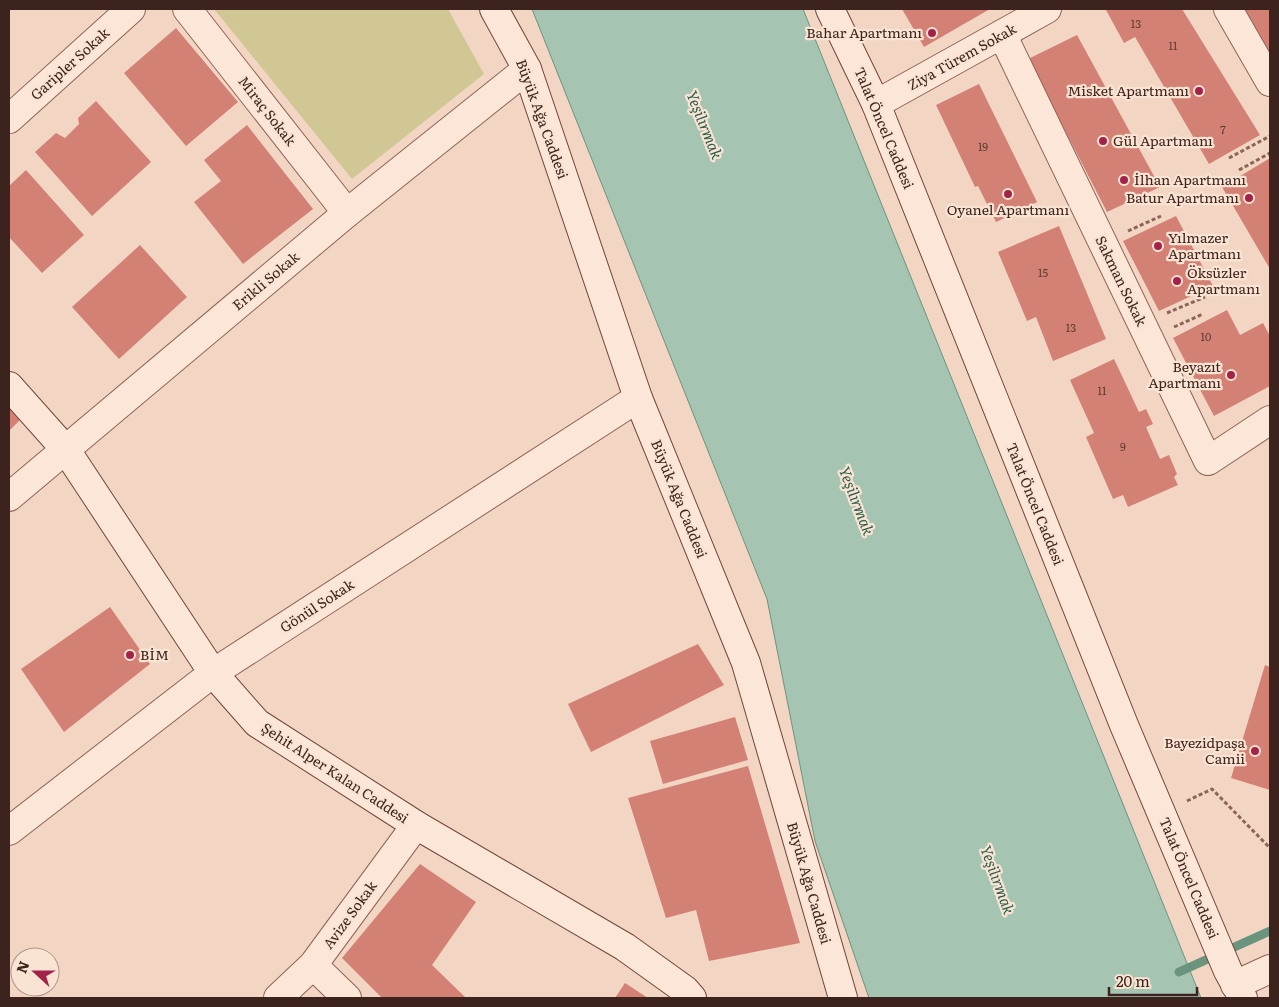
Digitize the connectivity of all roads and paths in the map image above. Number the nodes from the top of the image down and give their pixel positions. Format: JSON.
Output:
{"nodes":[{"id":1,"x":131,"y":9,"type":"edge"},
{"id":2,"x":187,"y":9,"type":"edge"},
{"id":3,"x":494,"y":9,"type":"edge"},
{"id":4,"x":830,"y":9,"type":"edge"},
{"id":5,"x":1047,"y":9,"type":"edge"},
{"id":6,"x":1228,"y":9,"type":"edge"},
{"id":7,"x":1002,"y":34,"type":"junction"},
{"id":8,"x":527,"y":69,"type":"junction"},
{"id":9,"x":1270,"y":82,"type":"edge"},
{"id":10,"x":876,"y":104,"type":"junction"},
{"id":11,"x":9,"y":119,"type":"edge"},
{"id":12,"x":1270,"y":136,"type":"edge"},
{"id":13,"x":1270,"y":153,"type":"edge"},
{"id":14,"x":1229,"y":158,"type":"dead end"},
{"id":15,"x":1239,"y":170,"type":"dead end"},
{"id":16,"x":347,"y":213,"type":"junction"},
{"id":17,"x":1161,"y":216,"type":"dead end"},
{"id":18,"x":1102,"y":243,"type":"junction"},
{"id":19,"x":1205,"y":297,"type":"dead end"},
{"id":20,"x":1142,"y":324,"type":"junction"},
{"id":21,"x":9,"y":386,"type":"edge"},
{"id":22,"x":638,"y":398,"type":"junction"},
{"id":23,"x":1270,"y":420,"type":"edge"},
{"id":24,"x":66,"y":450,"type":"junction"},
{"id":25,"x":9,"y":497,"type":"edge"},
{"id":26,"x":213,"y":673,"type":"junction"},
{"id":27,"x":1162,"y":814,"type":"junction"},
{"id":28,"x":416,"y":825,"type":"junction"},
{"id":29,"x":9,"y":831,"type":"edge"},
{"id":30,"x":1270,"y":848,"type":"edge"},
{"id":31,"x":313,"y":965,"type":"junction"},
{"id":32,"x":1270,"y":969,"type":"edge"},
{"id":33,"x":1235,"y":985,"type":"edge"},
{"id":34,"x":278,"y":998,"type":"edge"},
{"id":35,"x":346,"y":998,"type":"edge"},
{"id":36,"x":692,"y":998,"type":"edge"},
{"id":37,"x":843,"y":998,"type":"edge"}],
"edges":[{"from":1,"to":11,"type":"street","name":"Garipler Sokak"},
{"from":2,"to":16,"type":"street","name":"Miraç Sokak"},
{"from":3,"to":8,"type":"street","name":"Büyük Ağa Caddesi"},
{"from":4,"to":10,"type":"street","name":"Talat Öncel Caddesi"},
{"from":5,"to":7,"type":"street","name":"Ziya Türem Sokak"},
{"from":6,"to":9,"type":"street"},
{"from":7,"to":10,"type":"street","name":"Ziya Türem Sokak"},
{"from":7,"to":18,"type":"street","name":"Sakman Sokak"},
{"from":8,"to":16,"type":"street","name":"Erikli Sokak"},
{"from":8,"to":22,"type":"street","name":"Büyük Ağa Caddesi"},
{"from":10,"to":27,"type":"street","name":"Talat Öncel Caddesi"},
{"from":12,"to":14,"type":"path"},
{"from":13,"to":15,"type":"path"},
{"from":16,"to":24,"type":"street","name":"Erikli Sokak"},
{"from":17,"to":18,"type":"path"},
{"from":18,"to":20,"type":"street","name":"Sakman Sokak"},
{"from":19,"to":20,"type":"path"},
{"from":20,"to":23,"type":"street","name":"Sakman Sokak"},
{"from":21,"to":24,"type":"street","name":"Şehit Alper Kalan Caddesi"},
{"from":22,"to":26,"type":"street","name":"Gönül Sokak"},
{"from":22,"to":37,"type":"street","name":"Büyük Ağa Caddesi"},
{"from":24,"to":25,"type":"street","name":"Erikli Sokak"},
{"from":24,"to":26,"type":"street","name":"Şehit Alper Kalan Caddesi"},
{"from":26,"to":28,"type":"street","name":"Şehit Alper Kalan Caddesi"},
{"from":26,"to":29,"type":"street","name":"Gönül Sokak"},
{"from":27,"to":30,"type":"path"},
{"from":27,"to":33,"type":"street","name":"Talat Öncel Caddesi"},
{"from":28,"to":31,"type":"street","name":"Avize Sokak"},
{"from":28,"to":36,"type":"street","name":"Şehit Alper Kalan Caddesi"},
{"from":31,"to":34,"type":"street","name":"Avize Sokak"},
{"from":31,"to":35,"type":"street"},
{"from":32,"to":33,"type":"street"}]}
